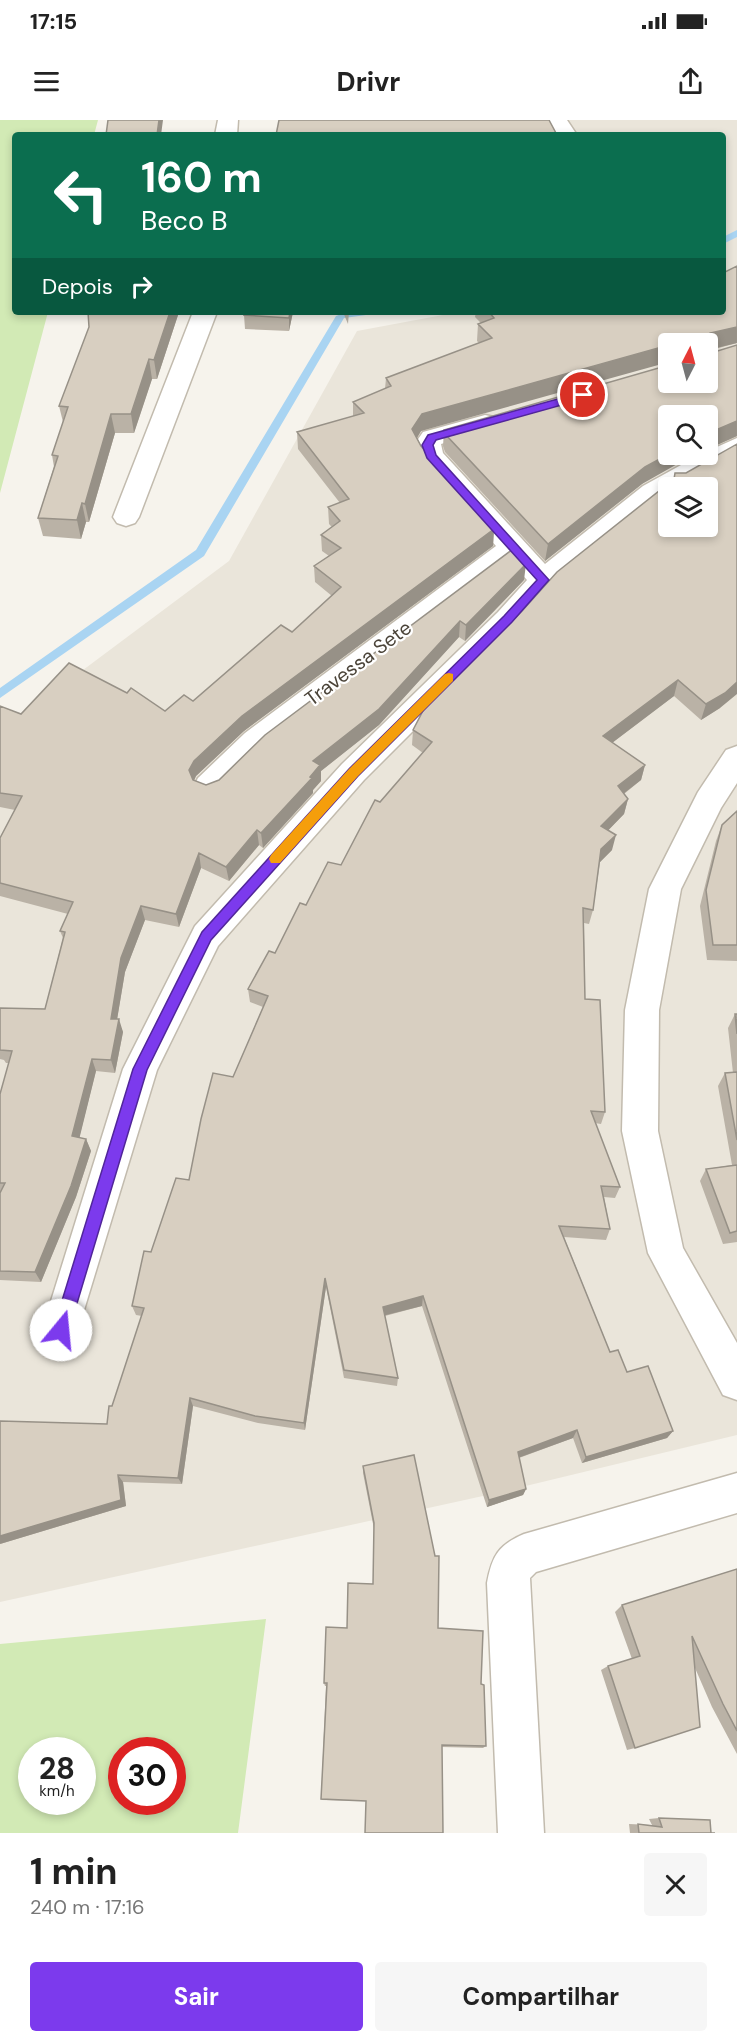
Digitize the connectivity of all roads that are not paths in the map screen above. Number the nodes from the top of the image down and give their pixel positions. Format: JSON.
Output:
{"nodes":[{"id":1,"x":204,"y":315,"type":"edge"},
{"id":2,"x":511,"y":415,"type":"edge"},
{"id":3,"x":737,"y":446,"type":"edge"},
{"id":4,"x":126,"y":518,"type":"dead end"},
{"id":5,"x":513,"y":547,"type":"junction"},
{"id":6,"x":543,"y":580,"type":"junction"},
{"id":7,"x":737,"y":759,"type":"edge"},
{"id":8,"x":209,"y":786,"type":"edge"},
{"id":9,"x":61,"y":1330,"type":"dead end"},
{"id":10,"x":737,"y":1381,"type":"edge"},
{"id":11,"x":737,"y":1493,"type":"edge"},
{"id":12,"x":521,"y":1833,"type":"edge"}],
"edges":[{"from":1,"to":4,"type":"street"},
{"from":2,"to":5,"type":"street"},
{"from":3,"to":6,"type":"street"},
{"from":5,"to":6,"type":"street"},
{"from":5,"to":8,"type":"street","name":"Travessa Sete"},
{"from":6,"to":9,"type":"street"},
{"from":7,"to":10,"type":"street"},
{"from":11,"to":12,"type":"street"}]}
